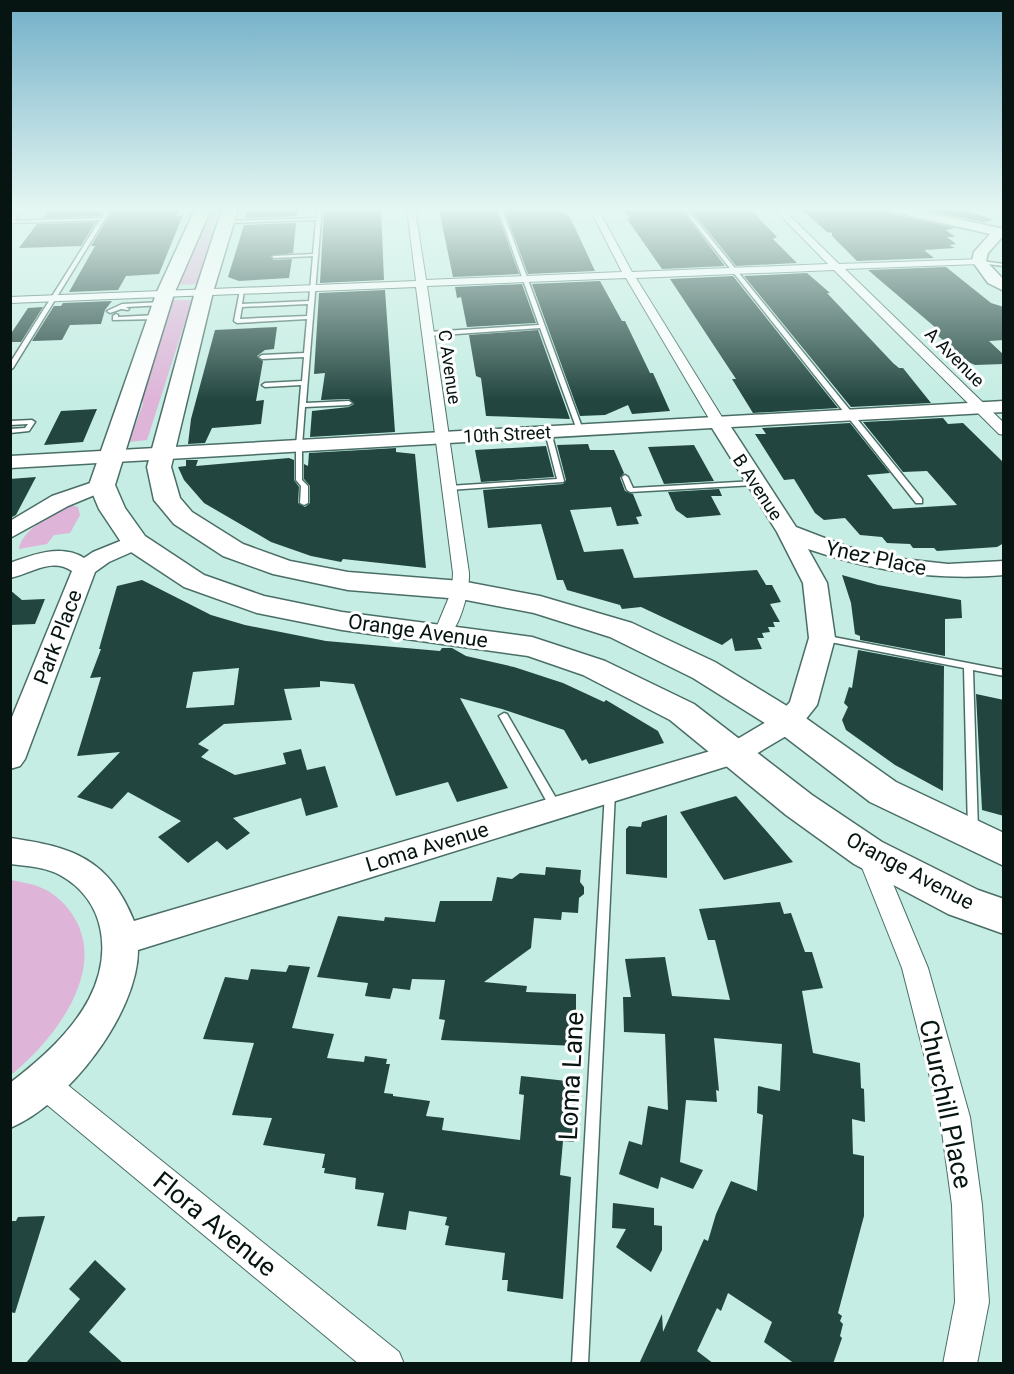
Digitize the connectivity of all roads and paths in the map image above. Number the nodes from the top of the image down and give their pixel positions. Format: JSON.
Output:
{"nodes":[{"id":1,"x":69,"y":273,"type":"edge"},
{"id":2,"x":176,"y":273,"type":"edge"},
{"id":3,"x":210,"y":273,"type":"edge"},
{"id":4,"x":314,"y":273,"type":"edge"},
{"id":5,"x":420,"y":273,"type":"edge"},
{"id":6,"x":523,"y":273,"type":"edge"},
{"id":7,"x":669,"y":273,"type":"edge"},
{"id":8,"x":738,"y":273,"type":"edge"},
{"id":9,"x":845,"y":273,"type":"edge"},
{"id":10,"x":988,"y":273,"type":"edge"},
{"id":11,"x":629,"y":275,"type":"junction"},
{"id":12,"x":525,"y":279,"type":"junction"},
{"id":13,"x":421,"y":283,"type":"junction"},
{"id":14,"x":1004,"y":287,"type":"edge"},
{"id":15,"x":313,"y":288,"type":"junction"},
{"id":16,"x":242,"y":291,"type":"junction"},
{"id":17,"x":204,"y":292,"type":"junction"},
{"id":18,"x":128,"y":295,"type":"junction"},
{"id":19,"x":53,"y":298,"type":"junction"},
{"id":20,"x":10,"y":300,"type":"edge"},
{"id":21,"x":311,"y":302,"type":"junction"},
{"id":22,"x":162,"y":305,"type":"junction"},
{"id":23,"x":240,"y":306,"type":"junction"},
{"id":24,"x":119,"y":312,"type":"junction"},
{"id":25,"x":310,"y":317,"type":"junction"},
{"id":26,"x":542,"y":326,"type":"junction"},
{"id":27,"x":428,"y":334,"type":"junction"},
{"id":28,"x":307,"y":355,"type":"junction"},
{"id":29,"x":262,"y":357,"type":"dead end"},
{"id":30,"x":10,"y":368,"type":"edge"},
{"id":31,"x":304,"y":383,"type":"junction"},
{"id":32,"x":265,"y":385,"type":"dead end"},
{"id":33,"x":349,"y":403,"type":"dead end"},
{"id":34,"x":302,"y":405,"type":"junction"},
{"id":35,"x":1004,"y":406,"type":"edge"},
{"id":36,"x":980,"y":408,"type":"junction"},
{"id":37,"x":850,"y":415,"type":"junction"},
{"id":38,"x":718,"y":422,"type":"junction"},
{"id":39,"x":10,"y":423,"type":"edge"},
{"id":40,"x":580,"y":430,"type":"junction"},
{"id":41,"x":1004,"y":430,"type":"edge"},
{"id":42,"x":10,"y":431,"type":"edge"},
{"id":43,"x":548,"y":432,"type":"junction"},
{"id":44,"x":442,"y":438,"type":"junction"},
{"id":45,"x":299,"y":446,"type":"junction"},
{"id":46,"x":162,"y":453,"type":"junction"},
{"id":47,"x":10,"y":462,"type":"edge"},
{"id":48,"x":105,"y":471,"type":"junction"},
{"id":49,"x":625,"y":477,"type":"dead end"},
{"id":50,"x":755,"y":483,"type":"junction"},
{"id":51,"x":449,"y":488,"type":"junction"},
{"id":52,"x":919,"y":501,"type":"dead end"},
{"id":53,"x":304,"y":503,"type":"dead end"},
{"id":54,"x":13,"y":532,"type":"edge"},
{"id":55,"x":788,"y":532,"type":"junction"},
{"id":56,"x":135,"y":542,"type":"junction"},
{"id":57,"x":1004,"y":568,"type":"edge"},
{"id":58,"x":85,"y":569,"type":"junction"},
{"id":59,"x":10,"y":571,"type":"edge"},
{"id":60,"x":461,"y":590,"type":"junction"},
{"id":61,"x":443,"y":633,"type":"junction"},
{"id":62,"x":822,"y":638,"type":"junction"},
{"id":63,"x":968,"y":666,"type":"junction"},
{"id":64,"x":1004,"y":673,"type":"edge"},
{"id":65,"x":504,"y":716,"type":"dead end"},
{"id":66,"x":788,"y":722,"type":"junction"},
{"id":67,"x":734,"y":754,"type":"junction"},
{"id":68,"x":10,"y":759,"type":"edge"},
{"id":69,"x":610,"y":792,"type":"junction"},
{"id":70,"x":556,"y":808,"type":"junction"},
{"id":71,"x":973,"y":838,"type":"junction"},
{"id":72,"x":10,"y":850,"type":"edge"},
{"id":73,"x":1004,"y":851,"type":"edge"},
{"id":74,"x":868,"y":853,"type":"junction"},
{"id":75,"x":1004,"y":917,"type":"edge"},
{"id":76,"x":121,"y":940,"type":"junction"},
{"id":77,"x":44,"y":1084,"type":"junction"},
{"id":78,"x":10,"y":1108,"type":"edge"},
{"id":79,"x":387,"y":1364,"type":"edge"},
{"id":80,"x":580,"y":1364,"type":"edge"},
{"id":81,"x":960,"y":1364,"type":"edge"}],
"edges":[{"from":1,"to":19,"type":"lane"},
{"from":2,"to":22,"type":"highway"},
{"from":3,"to":17,"type":"highway","name":"Orange Avenue"},
{"from":4,"to":15,"type":"lane"},
{"from":5,"to":13,"type":"street","name":"C Avenue"},
{"from":6,"to":12,"type":"lane"},
{"from":7,"to":11,"type":"street"},
{"from":8,"to":37,"type":"lane"},
{"from":9,"to":36,"type":"street","name":"A Avenue"},
{"from":10,"to":14,"type":"street"},
{"from":11,"to":12,"type":"street"},
{"from":11,"to":38,"type":"street","name":"B Avenue"},
{"from":12,"to":13,"type":"street"},
{"from":12,"to":26,"type":"lane"},
{"from":13,"to":15,"type":"street"},
{"from":13,"to":27,"type":"street","name":"C Avenue"},
{"from":15,"to":16,"type":"street"},
{"from":15,"to":21,"type":"lane"},
{"from":16,"to":17,"type":"street"},
{"from":16,"to":23,"type":"lane"},
{"from":17,"to":22,"type":"street"},
{"from":17,"to":46,"type":"highway","name":"Orange Avenue"},
{"from":18,"to":19,"type":"street"},
{"from":18,"to":22,"type":"street"},
{"from":18,"to":24,"type":"lane"},
{"from":19,"to":20,"type":"street"},
{"from":19,"to":30,"type":"lane"},
{"from":21,"to":23,"type":"lane"},
{"from":21,"to":25,"type":"lane"},
{"from":22,"to":24,"type":"lane"},
{"from":22,"to":24,"type":"lane"},
{"from":22,"to":48,"type":"highway"},
{"from":23,"to":25,"type":"lane"},
{"from":24,"to":24,"type":"lane"},
{"from":24,"to":24,"type":"lane"},
{"from":25,"to":28,"type":"lane"},
{"from":26,"to":27,"type":"lane"},
{"from":26,"to":40,"type":"lane"},
{"from":27,"to":44,"type":"street","name":"C Avenue"},
{"from":28,"to":29,"type":"lane"},
{"from":28,"to":31,"type":"lane"},
{"from":31,"to":32,"type":"lane"},
{"from":31,"to":34,"type":"lane"},
{"from":33,"to":34,"type":"lane"},
{"from":34,"to":45,"type":"lane"},
{"from":35,"to":36,"type":"street","name":"10th Street"},
{"from":36,"to":37,"type":"street","name":"10th Street"},
{"from":36,"to":41,"type":"street","name":"A Avenue"},
{"from":37,"to":38,"type":"street","name":"10th Street"},
{"from":37,"to":52,"type":"lane"},
{"from":38,"to":40,"type":"street","name":"10th Street"},
{"from":38,"to":50,"type":"street","name":"B Avenue"},
{"from":39,"to":42,"type":"lane"},
{"from":40,"to":43,"type":"street","name":"10th Street"},
{"from":43,"to":44,"type":"street","name":"10th Street"},
{"from":43,"to":51,"type":"lane"},
{"from":44,"to":45,"type":"street","name":"10th Street"},
{"from":44,"to":51,"type":"street","name":"C Avenue"},
{"from":45,"to":46,"type":"street","name":"10th Street"},
{"from":45,"to":53,"type":"lane"},
{"from":46,"to":48,"type":"street","name":"10th Street"},
{"from":46,"to":60,"type":"highway","name":"Orange Avenue"},
{"from":47,"to":48,"type":"street","name":"10th Street"},
{"from":48,"to":54,"type":"street"},
{"from":48,"to":56,"type":"highway","name":"Orange Avenue"},
{"from":49,"to":50,"type":"lane"},
{"from":50,"to":55,"type":"street","name":"B Avenue"},
{"from":51,"to":60,"type":"street","name":"C Avenue"},
{"from":55,"to":57,"type":"street","name":"Ynez Place"},
{"from":55,"to":62,"type":"street","name":"B Avenue"},
{"from":56,"to":58,"type":"street","name":"Park Place"},
{"from":56,"to":61,"type":"highway","name":"Orange Avenue"},
{"from":58,"to":59,"type":"street"},
{"from":58,"to":68,"type":"street","name":"Park Place"},
{"from":60,"to":61,"type":"street","name":"C Avenue"},
{"from":60,"to":66,"type":"highway","name":"Orange Avenue"},
{"from":61,"to":67,"type":"highway","name":"Orange Avenue"},
{"from":62,"to":63,"type":"lane"},
{"from":62,"to":66,"type":"street","name":"B Avenue"},
{"from":63,"to":64,"type":"lane"},
{"from":63,"to":71,"type":"lane"},
{"from":65,"to":70,"type":"lane"},
{"from":66,"to":67,"type":"street","name":"B Avenue"},
{"from":66,"to":71,"type":"highway","name":"Orange Avenue"},
{"from":67,"to":69,"type":"street","name":"Loma Avenue"},
{"from":67,"to":74,"type":"highway","name":"Orange Avenue"},
{"from":69,"to":70,"type":"street","name":"Loma Avenue"},
{"from":69,"to":80,"type":"lane","name":"Loma Lane"},
{"from":70,"to":76,"type":"street","name":"Loma Avenue"},
{"from":71,"to":73,"type":"highway","name":"Orange Avenue"},
{"from":72,"to":76,"type":"street"},
{"from":74,"to":75,"type":"highway","name":"Orange Avenue"},
{"from":74,"to":81,"type":"street","name":"Churchill Place"},
{"from":76,"to":77,"type":"street"},
{"from":77,"to":78,"type":"street"},
{"from":77,"to":79,"type":"street","name":"Flora Avenue"}]}
